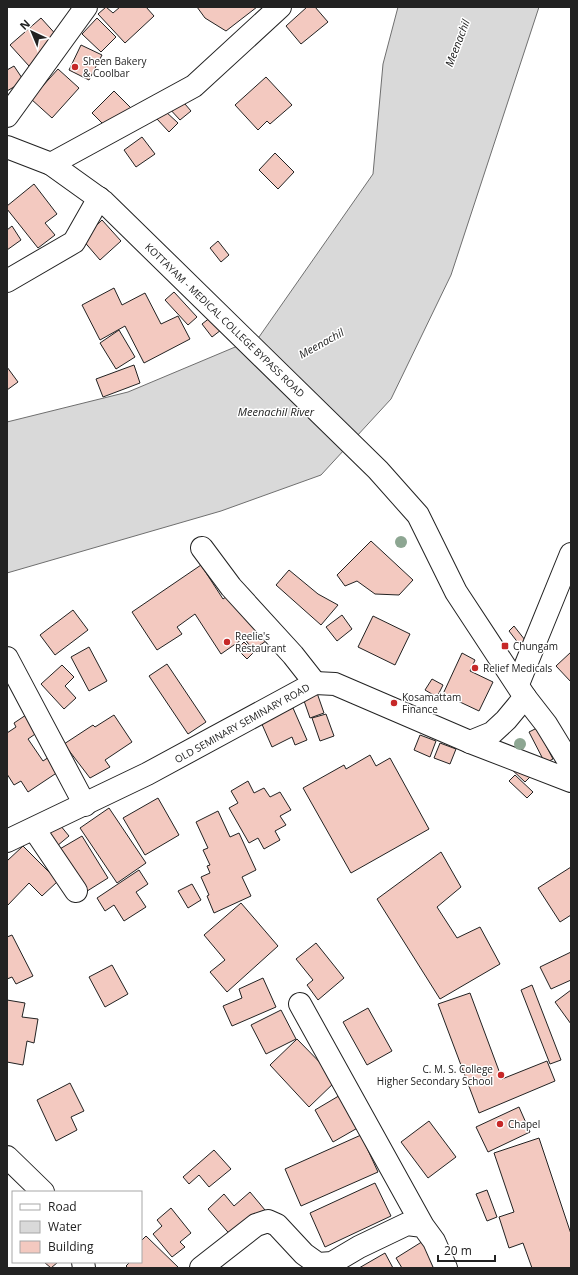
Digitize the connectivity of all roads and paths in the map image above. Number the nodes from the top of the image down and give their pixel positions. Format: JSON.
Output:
{"nodes":[{"id":1,"x":86,"y":7,"type":"edge"},
{"id":2,"x":280,"y":7,"type":"edge"},
{"id":3,"x":7,"y":116,"type":"edge"},
{"id":4,"x":7,"y":147,"type":"edge"},
{"id":5,"x":51,"y":164,"type":"junction"},
{"id":6,"x":101,"y":200,"type":"junction"},
{"id":7,"x":7,"y":281,"type":"edge"},
{"id":8,"x":202,"y":548,"type":"dead end"},
{"id":9,"x":571,"y":554,"type":"edge"},
{"id":10,"x":7,"y":658,"type":"edge"},
{"id":11,"x":315,"y":683,"type":"junction"},
{"id":12,"x":521,"y":691,"type":"junction"},
{"id":13,"x":470,"y":742,"type":"junction"},
{"id":14,"x":571,"y":765,"type":"edge"},
{"id":15,"x":571,"y":781,"type":"edge"},
{"id":16,"x":85,"y":805,"type":"junction"},
{"id":17,"x":34,"y":829,"type":"junction"},
{"id":18,"x":7,"y":841,"type":"edge"},
{"id":19,"x":76,"y":891,"type":"dead end"},
{"id":20,"x":300,"y":1004,"type":"dead end"},
{"id":21,"x":7,"y":1157,"type":"edge"},
{"id":22,"x":42,"y":1191,"type":"edge"},
{"id":23,"x":423,"y":1226,"type":"junction"},
{"id":24,"x":201,"y":1268,"type":"edge"},
{"id":25,"x":446,"y":1268,"type":"edge"}],
"edges":[{"from":1,"to":3,"type":"street"},
{"from":2,"to":5,"type":"street"},
{"from":4,"to":5,"type":"street","name":"KOTTAYAM - MEDICAL COLLEGE BYPASS ROAD"},
{"from":5,"to":6,"type":"street","name":"KOTTAYAM - MEDICAL COLLEGE BYPASS ROAD"},
{"from":6,"to":7,"type":"street"},
{"from":6,"to":12,"type":"street","name":"KOTTAYAM - MEDICAL COLLEGE BYPASS ROAD"},
{"from":8,"to":11,"type":"street"},
{"from":9,"to":12,"type":"street"},
{"from":10,"to":16,"type":"street"},
{"from":11,"to":13,"type":"street","name":"OLD SEMINARY SEMINARY ROAD"},
{"from":11,"to":16,"type":"street","name":"OLD SEMINARY SEMINARY ROAD"},
{"from":12,"to":13,"type":"street"},
{"from":12,"to":14,"type":"street","name":"KOTTAYAM - MEDICAL COLLEGE BYPASS ROAD"},
{"from":13,"to":15,"type":"street","name":"OLD SEMINARY SEMINARY ROAD"},
{"from":16,"to":17,"type":"street","name":"OLD SEMINARY SEMINARY ROAD"},
{"from":17,"to":18,"type":"street","name":"OLD SEMINARY SEMINARY ROAD"},
{"from":17,"to":19,"type":"street"},
{"from":20,"to":23,"type":"street"},
{"from":21,"to":22,"type":"street"},
{"from":23,"to":24,"type":"street"},
{"from":23,"to":25,"type":"street"}]}
